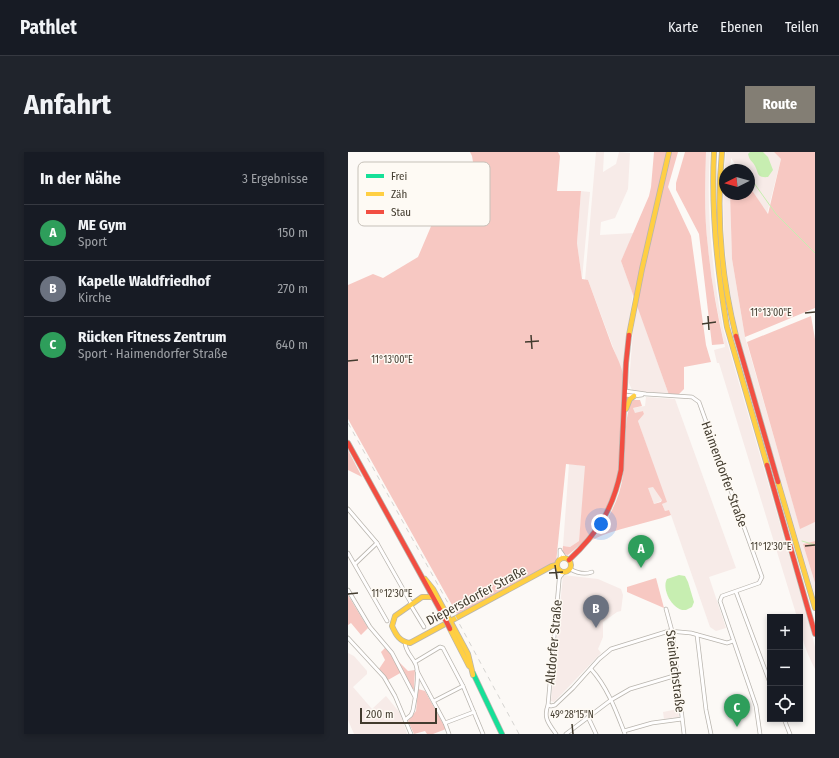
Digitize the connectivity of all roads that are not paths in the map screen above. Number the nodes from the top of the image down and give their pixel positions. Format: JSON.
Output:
{"nodes":[{"id":1,"x":669,"y":152,"type":"edge"},
{"id":2,"x":714,"y":152,"type":"edge"},
{"id":3,"x":722,"y":152,"type":"edge"},
{"id":4,"x":625,"y":393,"type":"junction"},
{"id":5,"x":646,"y":394,"type":"junction"},
{"id":6,"x":634,"y":396,"type":"junction"},
{"id":7,"x":624,"y":416,"type":"junction"},
{"id":8,"x":348,"y":443,"type":"edge"},
{"id":9,"x":348,"y":509,"type":"edge"},
{"id":10,"x":377,"y":543,"type":"junction"},
{"id":11,"x":348,"y":553,"type":"edge"},
{"id":12,"x":567,"y":559,"type":"junction"},
{"id":13,"x":560,"y":560,"type":"junction"},
{"id":14,"x":355,"y":564,"type":"junction"},
{"id":15,"x":560,"y":569,"type":"junction"},
{"id":16,"x":570,"y":569,"type":"junction"},
{"id":17,"x":419,"y":572,"type":"junction"},
{"id":18,"x":592,"y":572,"type":"dead end"},
{"id":19,"x":427,"y":587,"type":"junction"},
{"id":20,"x":348,"y":590,"type":"edge"},
{"id":21,"x":736,"y":592,"type":"junction"},
{"id":22,"x":422,"y":597,"type":"junction"},
{"id":23,"x":432,"y":597,"type":"junction"},
{"id":24,"x":411,"y":604,"type":"junction"},
{"id":25,"x":815,"y":608,"type":"edge"},
{"id":26,"x":666,"y":609,"type":"dead end"},
{"id":27,"x":387,"y":621,"type":"dead end"},
{"id":28,"x":451,"y":621,"type":"junction"},
{"id":29,"x":424,"y":626,"type":"dead end"},
{"id":30,"x":672,"y":631,"type":"junction"},
{"id":31,"x":815,"y":634,"type":"edge"},
{"id":32,"x":697,"y":635,"type":"junction"},
{"id":33,"x":348,"y":638,"type":"edge"},
{"id":34,"x":732,"y":640,"type":"junction"},
{"id":35,"x":405,"y":642,"type":"junction"},
{"id":36,"x":415,"y":662,"type":"junction"},
{"id":37,"x":591,"y":669,"type":"junction"},
{"id":38,"x":417,"y":671,"type":"junction"},
{"id":39,"x":473,"y":675,"type":"junction"},
{"id":40,"x":677,"y":675,"type":"junction"},
{"id":41,"x":767,"y":675,"type":"edge"},
{"id":42,"x":463,"y":686,"type":"junction"},
{"id":43,"x":415,"y":697,"type":"junction"},
{"id":44,"x":612,"y":700,"type":"junction"},
{"id":45,"x":434,"y":701,"type":"junction"},
{"id":46,"x":548,"y":705,"type":"junction"},
{"id":47,"x":474,"y":712,"type":"junction"},
{"id":48,"x":588,"y":718,"type":"junction"},
{"id":49,"x":682,"y":719,"type":"junction"},
{"id":50,"x":406,"y":720,"type":"junction"},
{"id":51,"x":785,"y":722,"type":"edge"},
{"id":52,"x":445,"y":723,"type":"junction"},
{"id":53,"x":625,"y":733,"type":"edge"},
{"id":54,"x":411,"y":734,"type":"edge"},
{"id":55,"x":449,"y":734,"type":"edge"},
{"id":56,"x":483,"y":734,"type":"edge"},
{"id":57,"x":502,"y":734,"type":"edge"},
{"id":58,"x":556,"y":734,"type":"edge"},
{"id":59,"x":566,"y":734,"type":"edge"},
{"id":60,"x":596,"y":734,"type":"edge"},
{"id":61,"x":684,"y":734,"type":"edge"},
{"id":62,"x":711,"y":734,"type":"edge"},
{"id":63,"x":760,"y":734,"type":"edge"},
{"id":64,"x":790,"y":734,"type":"edge"}],
"edges":[{"from":1,"to":4,"type":"main road"},
{"from":2,"to":31,"type":"main road"},
{"from":3,"to":25,"type":"main road"},
{"from":4,"to":5,"type":"street","name":"Haimendorfer Straße"},
{"from":4,"to":6,"type":"street","name":"Haimendorfer Straße"},
{"from":4,"to":7,"type":"main road"},
{"from":5,"to":6,"type":"street","name":"Haimendorfer Straße"},
{"from":5,"to":21,"type":"street","name":"Haimendorfer Straße"},
{"from":6,"to":7,"type":"main road"},
{"from":7,"to":12,"type":"main road"},
{"from":8,"to":17,"type":"main road"},
{"from":9,"to":10,"type":"street"},
{"from":10,"to":14,"type":"street"},
{"from":10,"to":24,"type":"street"},
{"from":11,"to":14,"type":"street"},
{"from":12,"to":13,"type":"main road"},
{"from":12,"to":13,"type":"street"},
{"from":12,"to":16,"type":"main road"},
{"from":13,"to":15,"type":"main road"},
{"from":14,"to":27,"type":"street"},
{"from":15,"to":16,"type":"main road","name":"Diepersdorfer Straße"},
{"from":15,"to":28,"type":"main road","name":"Diepersdorfer Straße"},
{"from":15,"to":46,"type":"street","name":"Altdorfer Straße"},
{"from":16,"to":18,"type":"street"},
{"from":17,"to":19,"type":"main road"},
{"from":17,"to":28,"type":"main road"},
{"from":19,"to":22,"type":"main road"},
{"from":19,"to":23,"type":"main road"},
{"from":20,"to":43,"type":"street"},
{"from":21,"to":34,"type":"street","name":"Haimendorfer Straße"},
{"from":21,"to":41,"type":"street"},
{"from":22,"to":23,"type":"main road"},
{"from":22,"to":24,"type":"main road"},
{"from":23,"to":39,"type":"main road","bridge":true},
{"from":24,"to":29,"type":"street"},
{"from":24,"to":35,"type":"main road"},
{"from":26,"to":30,"type":"street","name":"Steinlachstraße"},
{"from":28,"to":35,"type":"main road","name":"Diepersdorfer Straße"},
{"from":28,"to":39,"type":"main road"},
{"from":30,"to":32,"type":"street"},
{"from":30,"to":37,"type":"street"},
{"from":30,"to":40,"type":"street","name":"Steinlachstraße"},
{"from":32,"to":34,"type":"street"},
{"from":32,"to":62,"type":"street"},
{"from":33,"to":50,"type":"street"},
{"from":34,"to":63,"type":"street","name":"Haimendorfer Straße"},
{"from":35,"to":36,"type":"street"},
{"from":36,"to":38,"type":"street"},
{"from":36,"to":42,"type":"street"},
{"from":37,"to":44,"type":"street"},
{"from":37,"to":46,"type":"street"},
{"from":38,"to":43,"type":"street"},
{"from":38,"to":45,"type":"street"},
{"from":39,"to":57,"type":"main road"},
{"from":40,"to":44,"type":"street"},
{"from":40,"to":49,"type":"street","name":"Steinlachstraße"},
{"from":42,"to":45,"type":"street"},
{"from":42,"to":47,"type":"street"},
{"from":43,"to":50,"type":"street"},
{"from":44,"to":48,"type":"street"},
{"from":44,"to":53,"type":"street"},
{"from":45,"to":52,"type":"street"},
{"from":46,"to":58,"type":"street","name":"Altdorfer Straße"},
{"from":47,"to":52,"type":"street"},
{"from":47,"to":56,"type":"street"},
{"from":48,"to":59,"type":"street"},
{"from":48,"to":60,"type":"street"},
{"from":49,"to":53,"type":"street"},
{"from":49,"to":61,"type":"street","name":"Steinlachstraße"},
{"from":50,"to":54,"type":"street"},
{"from":51,"to":64,"type":"street"},
{"from":52,"to":55,"type":"street"}]}
